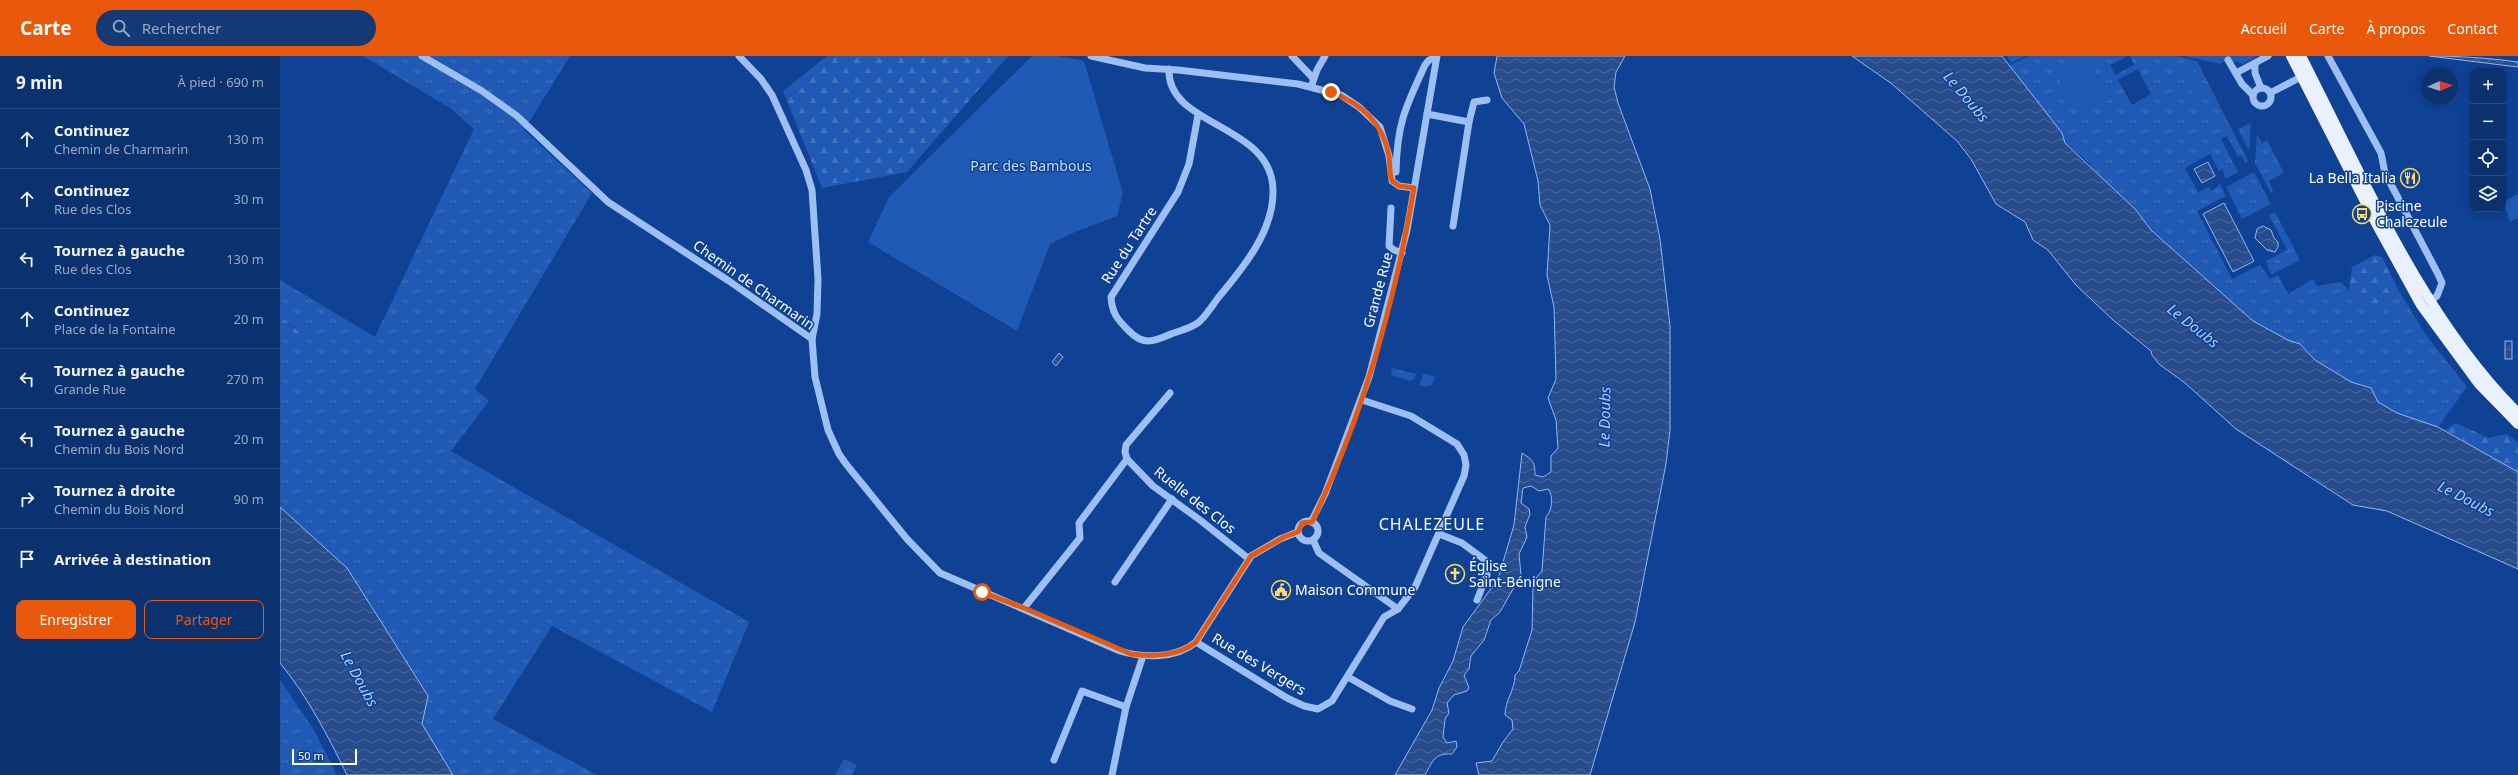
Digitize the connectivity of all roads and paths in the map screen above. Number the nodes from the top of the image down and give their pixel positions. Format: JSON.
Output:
{"nodes":[{"id":1,"x":422,"y":56,"type":"edge"},
{"id":2,"x":739,"y":56,"type":"edge"},
{"id":3,"x":1091,"y":56,"type":"edge"},
{"id":4,"x":1292,"y":56,"type":"edge"},
{"id":5,"x":1325,"y":56,"type":"edge"},
{"id":6,"x":2268,"y":56,"type":"edge"},
{"id":7,"x":2291,"y":56,"type":"edge"},
{"id":8,"x":2301,"y":56,"type":"edge"},
{"id":9,"x":2328,"y":56,"type":"edge"},
{"id":10,"x":1436,"y":57,"type":"edge"},
{"id":11,"x":2228,"y":60,"type":"dead end"},
{"id":12,"x":2255,"y":64,"type":"junction"},
{"id":13,"x":1169,"y":69,"type":"junction"},
{"id":14,"x":2236,"y":74,"type":"junction"},
{"id":15,"x":2301,"y":77,"type":"junction"},
{"id":16,"x":1313,"y":78,"type":"junction"},
{"id":17,"x":1311,"y":87,"type":"junction"},
{"id":18,"x":2261,"y":88,"type":"junction"},
{"id":19,"x":2270,"y":93,"type":"junction"},
{"id":20,"x":2253,"y":95,"type":"junction"},
{"id":21,"x":1486,"y":100,"type":"dead end"},
{"id":22,"x":1427,"y":114,"type":"junction"},
{"id":23,"x":1198,"y":115,"type":"junction"},
{"id":24,"x":2333,"y":120,"type":"junction"},
{"id":25,"x":1470,"y":122,"type":"junction"},
{"id":26,"x":1396,"y":172,"type":"dead end"},
{"id":27,"x":1414,"y":188,"type":"junction"},
{"id":28,"x":1391,"y":208,"type":"dead end"},
{"id":29,"x":1453,"y":226,"type":"dead end"},
{"id":30,"x":2385,"y":241,"type":"junction"},
{"id":31,"x":1402,"y":253,"type":"junction"},
{"id":32,"x":2431,"y":300,"type":"junction"},
{"id":33,"x":812,"y":339,"type":"junction"},
{"id":34,"x":1170,"y":393,"type":"dead end"},
{"id":35,"x":1362,"y":400,"type":"junction"},
{"id":36,"x":2518,"y":413,"type":"edge"},
{"id":37,"x":2518,"y":424,"type":"edge"},
{"id":38,"x":1127,"y":459,"type":"junction"},
{"id":39,"x":1172,"y":499,"type":"junction"},
{"id":40,"x":1312,"y":522,"type":"junction"},
{"id":41,"x":1298,"y":532,"type":"junction"},
{"id":42,"x":1439,"y":534,"type":"junction"},
{"id":43,"x":1313,"y":540,"type":"junction"},
{"id":44,"x":1248,"y":559,"type":"junction"},
{"id":45,"x":1115,"y":582,"type":"dead end"},
{"id":46,"x":1477,"y":600,"type":"dead end"},
{"id":47,"x":1024,"y":608,"type":"junction"},
{"id":48,"x":1398,"y":609,"type":"junction"},
{"id":49,"x":1196,"y":642,"type":"junction"},
{"id":50,"x":1143,"y":656,"type":"junction"},
{"id":51,"x":1348,"y":677,"type":"junction"},
{"id":52,"x":1126,"y":707,"type":"junction"},
{"id":53,"x":1412,"y":709,"type":"dead end"},
{"id":54,"x":1054,"y":760,"type":"dead end"},
{"id":55,"x":1112,"y":775,"type":"edge"}],
"edges":[{"from":1,"to":33,"type":"street","name":"Chemin de Charmarin"},
{"from":2,"to":33,"type":"street"},
{"from":3,"to":13,"type":"street"},
{"from":4,"to":16,"type":"street"},
{"from":5,"to":16,"type":"street"},
{"from":6,"to":12,"type":"street"},
{"from":7,"to":15,"type":"main road"},
{"from":8,"to":24,"type":"main road"},
{"from":9,"to":32,"type":"street"},
{"from":10,"to":22,"type":"street","name":"Grande Rue"},
{"from":10,"to":26,"type":"street"},
{"from":11,"to":14,"type":"street"},
{"from":12,"to":14,"type":"street"},
{"from":12,"to":18,"type":"street"},
{"from":13,"to":17,"type":"street"},
{"from":13,"to":23,"type":"street","name":"Rue du Tartre"},
{"from":14,"to":20,"type":"street"},
{"from":15,"to":19,"type":"street"},
{"from":15,"to":24,"type":"main road"},
{"from":15,"to":30,"type":"main road"},
{"from":16,"to":17,"type":"street"},
{"from":17,"to":27,"type":"street"},
{"from":18,"to":19,"type":"street"},
{"from":18,"to":20,"type":"street"},
{"from":19,"to":20,"type":"street"},
{"from":21,"to":25,"type":"street"},
{"from":22,"to":25,"type":"street"},
{"from":22,"to":27,"type":"street","name":"Grande Rue"},
{"from":23,"to":23,"type":"street","name":"Rue du Tartre"},
{"from":24,"to":32,"type":"main road"},
{"from":25,"to":29,"type":"street"},
{"from":27,"to":31,"type":"street","name":"Grande Rue"},
{"from":28,"to":31,"type":"street"},
{"from":30,"to":32,"type":"main road"},
{"from":30,"to":37,"type":"main road"},
{"from":31,"to":35,"type":"street","name":"Grande Rue"},
{"from":32,"to":36,"type":"main road"},
{"from":33,"to":47,"type":"street","name":"Chemin de Charmarin"},
{"from":34,"to":38,"type":"street"},
{"from":35,"to":40,"type":"street","name":"Grande Rue"},
{"from":35,"to":42,"type":"street"},
{"from":38,"to":39,"type":"street","name":"Ruelle des Clos"},
{"from":38,"to":47,"type":"street"},
{"from":39,"to":44,"type":"street","name":"Ruelle des Clos"},
{"from":39,"to":45,"type":"street"},
{"from":40,"to":41,"type":"street"},
{"from":40,"to":43,"type":"street"},
{"from":41,"to":43,"type":"street"},
{"from":41,"to":44,"type":"street"},
{"from":42,"to":46,"type":"street"},
{"from":42,"to":48,"type":"street"},
{"from":43,"to":48,"type":"street"},
{"from":44,"to":49,"type":"street"},
{"from":47,"to":50,"type":"street","name":"Chemin de Charmarin"},
{"from":48,"to":51,"type":"street"},
{"from":49,"to":50,"type":"street"},
{"from":49,"to":51,"type":"street","name":"Rue des Vergers"},
{"from":50,"to":52,"type":"street"},
{"from":51,"to":53,"type":"street"},
{"from":52,"to":54,"type":"street"},
{"from":52,"to":55,"type":"street"}]}
